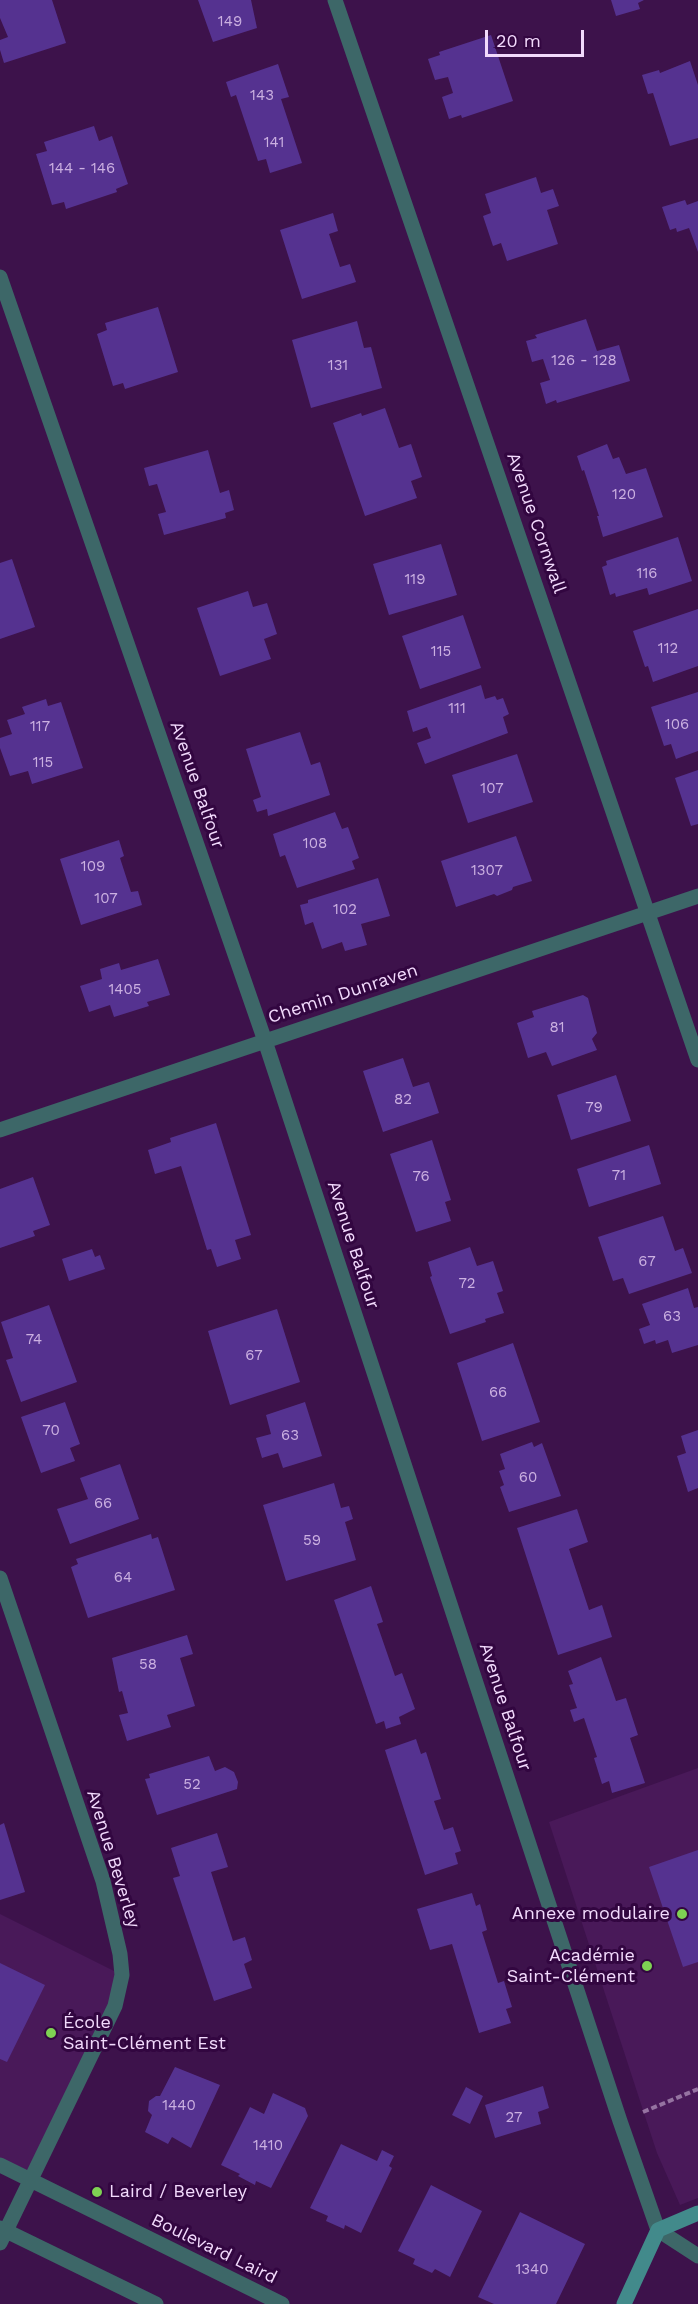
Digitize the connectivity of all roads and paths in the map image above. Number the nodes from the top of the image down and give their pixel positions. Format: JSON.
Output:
{"nodes":[{"id":1,"x":335,"y":0,"type":"edge"},
{"id":2,"x":0,"y":277,"type":"edge"},
{"id":3,"x":698,"y":896,"type":"edge"},
{"id":4,"x":649,"y":913,"type":"junction"},
{"id":5,"x":265,"y":1041,"type":"junction"},
{"id":6,"x":698,"y":1060,"type":"edge"},
{"id":7,"x":0,"y":1131,"type":"edge"},
{"id":8,"x":0,"y":1578,"type":"edge"},
{"id":9,"x":698,"y":2089,"type":"edge"},
{"id":10,"x":620,"y":2121,"type":"junction"},
{"id":11,"x":0,"y":2165,"type":"edge"},
{"id":12,"x":32,"y":2181,"type":"junction"},
{"id":13,"x":698,"y":2213,"type":"edge"},
{"id":14,"x":658,"y":2229,"type":"junction"},
{"id":15,"x":2,"y":2234,"type":"edge"},
{"id":16,"x":698,"y":2256,"type":"edge"},
{"id":17,"x":156,"y":2304,"type":"edge"},
{"id":18,"x":282,"y":2304,"type":"edge"},
{"id":19,"x":624,"y":2304,"type":"edge"}],
"edges":[{"from":1,"to":4,"type":"street","name":"Avenue Cornwall"},
{"from":2,"to":5,"type":"street","name":"Avenue Balfour"},
{"from":3,"to":4,"type":"street","name":"Chemin Dunraven"},
{"from":4,"to":5,"type":"street","name":"Chemin Dunraven"},
{"from":4,"to":6,"type":"street","name":"Avenue Cornwall"},
{"from":5,"to":7,"type":"street","name":"Chemin Dunraven"},
{"from":5,"to":10,"type":"street","name":"Avenue Balfour"},
{"from":8,"to":12,"type":"street","name":"Avenue Beverley"},
{"from":9,"to":10,"type":"path"},
{"from":10,"to":14,"type":"street","name":"Avenue Balfour"},
{"from":11,"to":12,"type":"street","name":"Boulevard Laird"},
{"from":12,"to":15,"type":"street","name":"Avenue Beverley"},
{"from":12,"to":18,"type":"street","name":"Boulevard Laird"},
{"from":13,"to":14,"type":"street"},
{"from":14,"to":16,"type":"street"},
{"from":14,"to":19,"type":"street"},
{"from":15,"to":17,"type":"street"}]}
